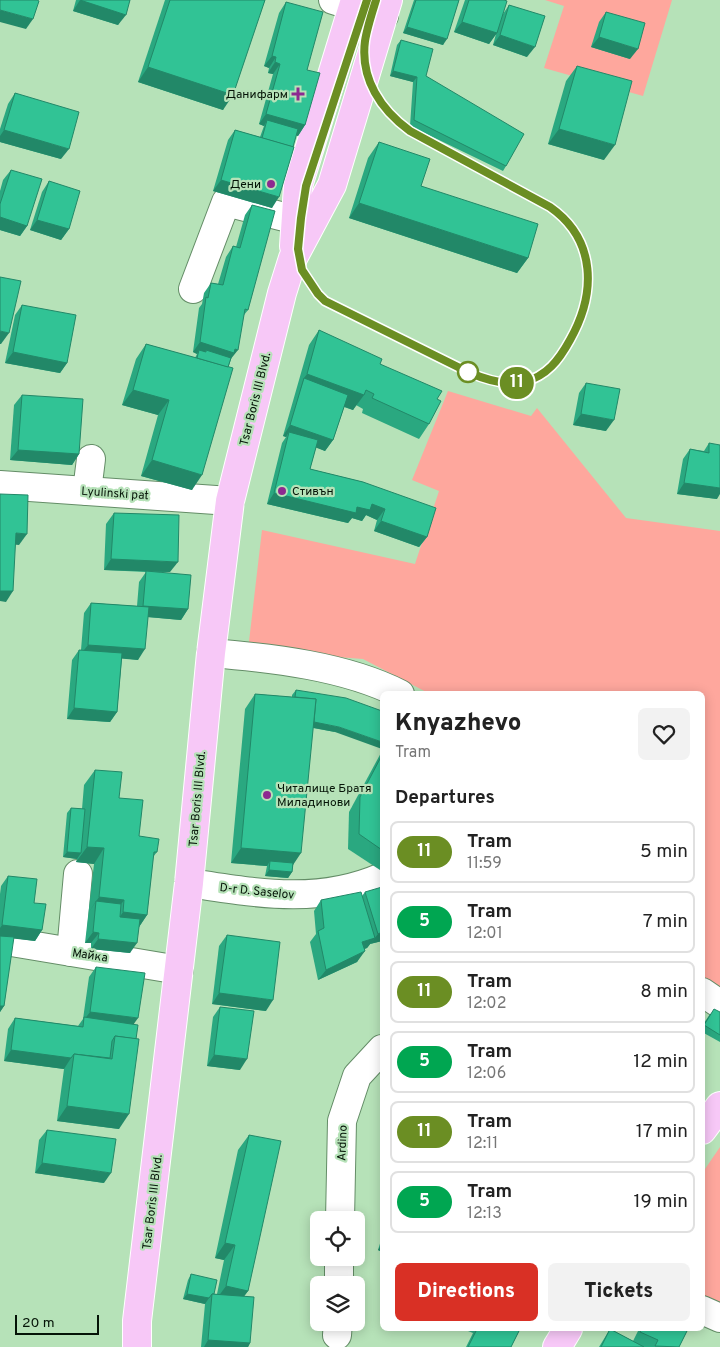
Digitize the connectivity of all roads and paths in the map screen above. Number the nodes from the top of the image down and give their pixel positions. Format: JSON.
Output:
{"nodes":[{"id":1,"x":347,"y":2,"type":"edge"},
{"id":2,"x":386,"y":8,"type":"edge"},
{"id":3,"x":296,"y":220,"type":"junction"},
{"id":4,"x":293,"y":258,"type":"junction"},
{"id":5,"x":193,"y":289,"type":"dead end"},
{"id":6,"x":91,"y":459,"type":"dead end"},
{"id":7,"x":0,"y":485,"type":"edge"},
{"id":8,"x":87,"y":491,"type":"junction"},
{"id":9,"x":230,"y":501,"type":"junction"},
{"id":10,"x":211,"y":653,"type":"junction"},
{"id":11,"x":394,"y":691,"type":"edge"},
{"id":12,"x":78,"y":874,"type":"dead end"},
{"id":13,"x":380,"y":878,"type":"edge"},
{"id":14,"x":189,"y":882,"type":"junction"},
{"id":15,"x":0,"y":940,"type":"edge"},
{"id":16,"x":71,"y":952,"type":"junction"},
{"id":17,"x":179,"y":970,"type":"junction"},
{"id":18,"x":705,"y":994,"type":"edge"},
{"id":19,"x":720,"y":1004,"type":"edge"},
{"id":20,"x":380,"y":1051,"type":"edge"},
{"id":21,"x":340,"y":1211,"type":"edge"},
{"id":22,"x":705,"y":1311,"type":"edge"},
{"id":23,"x":720,"y":1318,"type":"edge"},
{"id":24,"x":567,"y":1331,"type":"edge"},
{"id":25,"x":137,"y":1347,"type":"edge"},
{"id":26,"x":557,"y":1347,"type":"edge"}],
"edges":[{"from":1,"to":2,"type":"street"},
{"from":1,"to":3,"type":"main road","name":"Tsar Boris III Blvd."},
{"from":2,"to":4,"type":"main road","name":"Tsar Boris III Blvd."},
{"from":3,"to":4,"type":"main road","name":"Tsar Boris III Blvd."},
{"from":3,"to":5,"type":"street"},
{"from":4,"to":9,"type":"main road","name":"Tsar Boris III Blvd."},
{"from":6,"to":8,"type":"street"},
{"from":7,"to":8,"type":"street","name":"Lyulinski pat"},
{"from":8,"to":9,"type":"street","name":"Lyulinski pat"},
{"from":9,"to":10,"type":"main road","name":"Tsar Boris III Blvd."},
{"from":10,"to":11,"type":"street"},
{"from":10,"to":14,"type":"main road","name":"Tsar Boris III Blvd."},
{"from":12,"to":16,"type":"street"},
{"from":13,"to":14,"type":"street","name":"D-r D. Saselov"},
{"from":14,"to":17,"type":"main road","name":"Tsar Boris III Blvd."},
{"from":15,"to":16,"type":"street","name":"Майка"},
{"from":16,"to":17,"type":"street","name":"Майка"},
{"from":17,"to":25,"type":"main road","name":"Tsar Boris III Blvd."},
{"from":18,"to":19,"type":"street"},
{"from":20,"to":21,"type":"street","name":"Ardino"},
{"from":22,"to":23,"type":"street"},
{"from":24,"to":26,"type":"main road"}]}
